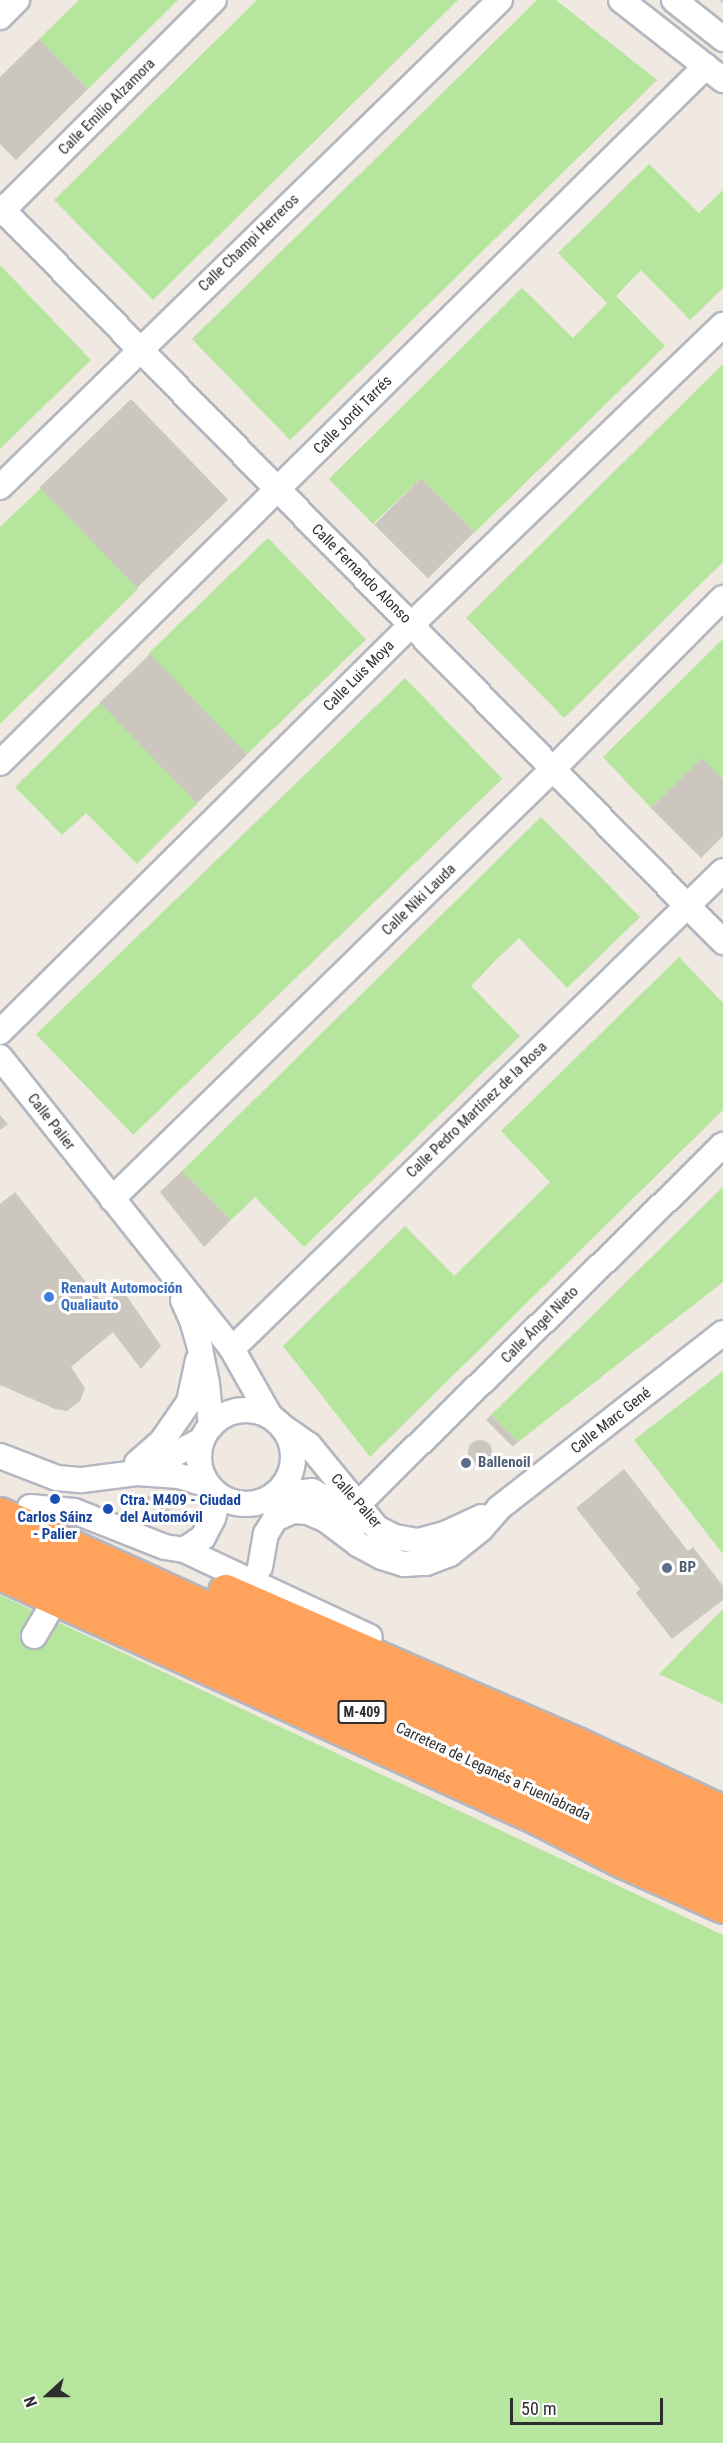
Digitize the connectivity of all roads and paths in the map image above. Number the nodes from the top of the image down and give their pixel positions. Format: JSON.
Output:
{"nodes":[{"id":1,"x":17,"y":0,"type":"edge"},
{"id":2,"x":214,"y":0,"type":"edge"},
{"id":3,"x":500,"y":0,"type":"edge"},
{"id":4,"x":621,"y":0,"type":"edge"},
{"id":5,"x":674,"y":0,"type":"edge"},
{"id":6,"x":0,"y":17,"type":"edge"},
{"id":7,"x":723,"y":39,"type":"edge"},
{"id":8,"x":715,"y":73,"type":"edge"},
{"id":9,"x":1,"y":210,"type":"edge"},
{"id":10,"x":723,"y":325,"type":"edge"},
{"id":11,"x":140,"y":349,"type":"junction"},
{"id":12,"x":0,"y":487,"type":"edge"},
{"id":13,"x":278,"y":490,"type":"junction"},
{"id":14,"x":723,"y":598,"type":"edge"},
{"id":15,"x":411,"y":625,"type":"junction"},
{"id":16,"x":0,"y":763,"type":"edge"},
{"id":17,"x":553,"y":769,"type":"junction"},
{"id":18,"x":723,"y":871,"type":"edge"},
{"id":19,"x":688,"y":906,"type":"junction"},
{"id":20,"x":723,"y":942,"type":"edge"},
{"id":21,"x":0,"y":1032,"type":"edge"},
{"id":22,"x":0,"y":1057,"type":"edge"},
{"id":23,"x":723,"y":1145,"type":"edge"},
{"id":24,"x":112,"y":1199,"type":"junction"},
{"id":25,"x":169,"y":1270,"type":"junction"},
{"id":26,"x":723,"y":1333,"type":"edge"},
{"id":27,"x":200,"y":1348,"type":"junction"},
{"id":28,"x":232,"y":1349,"type":"junction"},
{"id":29,"x":277,"y":1422,"type":"junction"},
{"id":30,"x":206,"y":1433,"type":"junction"},
{"id":31,"x":0,"y":1456,"type":"edge"},
{"id":32,"x":129,"y":1475,"type":"junction"},
{"id":33,"x":213,"y":1490,"type":"junction"},
{"id":34,"x":0,"y":1494,"type":"edge"},
{"id":35,"x":268,"y":1499,"type":"junction"},
{"id":36,"x":356,"y":1506,"type":"junction"},
{"id":37,"x":500,"y":1508,"type":"junction"},
{"id":38,"x":15,"y":1510,"type":"edge"},
{"id":39,"x":467,"y":1541,"type":"junction"},
{"id":40,"x":0,"y":1548,"type":"edge"},
{"id":41,"x":183,"y":1550,"type":"junction"},
{"id":42,"x":260,"y":1567,"type":"junction"},
{"id":43,"x":0,"y":1573,"type":"edge"},
{"id":44,"x":277,"y":1592,"type":"junction"},
{"id":45,"x":56,"y":1599,"type":"junction"},
{"id":46,"x":34,"y":1636,"type":"dead end"},
{"id":47,"x":577,"y":1744,"type":"junction"},
{"id":48,"x":723,"y":1812,"type":"edge"},
{"id":49,"x":723,"y":1843,"type":"edge"},
{"id":50,"x":618,"y":1859,"type":"junction"},
{"id":51,"x":723,"y":1877,"type":"edge"},
{"id":52,"x":723,"y":1906,"type":"edge"},
{"id":53,"x":723,"y":1918,"type":"edge"}],
"edges":[{"from":1,"to":6,"type":"street"},
{"from":2,"to":9,"type":"street","name":"Calle Emilio Alzamora"},
{"from":3,"to":11,"type":"street","name":"Calle Champi Herreros"},
{"from":4,"to":8,"type":"street"},
{"from":5,"to":7,"type":"street"},
{"from":8,"to":13,"type":"street","name":"Calle Jordi Tarrés"},
{"from":9,"to":11,"type":"street","name":"Calle Fernando Alonso"},
{"from":10,"to":15,"type":"street","name":"Calle Luis Moya"},
{"from":11,"to":12,"type":"street","name":"Calle Champi Herreros"},
{"from":11,"to":13,"type":"street","name":"Calle Fernando Alonso"},
{"from":13,"to":15,"type":"street","name":"Calle Fernando Alonso"},
{"from":13,"to":16,"type":"street","name":"Calle Jordi Tarrés"},
{"from":14,"to":17,"type":"street","name":"Calle Niki Lauda"},
{"from":15,"to":17,"type":"street","name":"Calle Fernando Alonso"},
{"from":15,"to":21,"type":"street","name":"Calle Luis Moya"},
{"from":17,"to":19,"type":"street","name":"Calle Fernando Alonso"},
{"from":17,"to":24,"type":"street","name":"Calle Niki Lauda"},
{"from":18,"to":19,"type":"street","name":"Calle Pedro Martínez de la Rosa"},
{"from":19,"to":20,"type":"street","name":"Calle Fernando Alonso"},
{"from":19,"to":28,"type":"street","name":"Calle Pedro Martínez de la Rosa"},
{"from":22,"to":24,"type":"street","name":"Calle Palier"},
{"from":23,"to":36,"type":"street","name":"Calle Ángel Nieto"},
{"from":24,"to":25,"type":"street","name":"Calle Palier"},
{"from":25,"to":27,"type":"street","name":"Calle Palier"},
{"from":25,"to":28,"type":"street","name":"Calle Palier"},
{"from":26,"to":37,"type":"street","name":"Calle Marc Gené"},
{"from":27,"to":30,"type":"street","name":"Calle Palier"},
{"from":27,"to":32,"type":"street"},
{"from":28,"to":29,"type":"street","name":"Calle Palier"},
{"from":29,"to":30,"type":"street"},
{"from":29,"to":35,"type":"street"},
{"from":29,"to":36,"type":"street","name":"Calle Palier"},
{"from":30,"to":32,"type":"street"},
{"from":30,"to":33,"type":"street"},
{"from":31,"to":32,"type":"street"},
{"from":32,"to":33,"type":"street"},
{"from":33,"to":35,"type":"street"},
{"from":33,"to":41,"type":"street"},
{"from":34,"to":38,"type":"highway","number":"M-409"},
{"from":35,"to":39,"type":"street","name":"Calle Palier"},
{"from":35,"to":42,"type":"street"},
{"from":36,"to":37,"type":"street","name":"Calle Palier"},
{"from":37,"to":39,"type":"street","name":"Calle Palier"},
{"from":38,"to":41,"type":"street"},
{"from":38,"to":47,"type":"highway","number":"M-409"},
{"from":38,"to":49,"type":"highway","name":"Carretera de Leganés a Fuenlabrada","number":"M-409"},
{"from":39,"to":42,"type":"street","name":"Calle Palier"},
{"from":40,"to":51,"type":"highway","name":"Carretera de Leganés a Fuenlabrada","number":"M-409"},
{"from":41,"to":44,"type":"street"},
{"from":42,"to":44,"type":"street"},
{"from":43,"to":45,"type":"highway","number":"M-409"},
{"from":44,"to":47,"type":"street"},
{"from":45,"to":46,"type":"street"},
{"from":45,"to":50,"type":"highway","number":"M-409"},
{"from":47,"to":48,"type":"highway","number":"M-409"},
{"from":50,"to":52,"type":"highway","number":"M-409"},
{"from":50,"to":53,"type":"highway","number":"M-409"}]}
